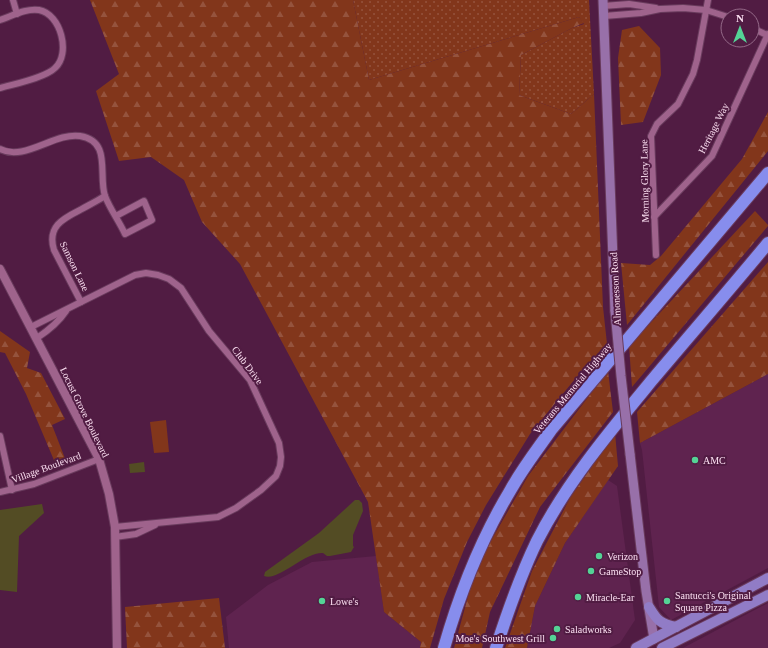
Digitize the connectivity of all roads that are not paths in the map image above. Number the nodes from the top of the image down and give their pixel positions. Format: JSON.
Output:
{"nodes":[{"id":1,"x":13,"y":0,"type":"edge"},
{"id":2,"x":708,"y":0,"type":"edge"},
{"id":3,"x":603,"y":3,"type":"edge"},
{"id":4,"x":660,"y":9,"type":"junction"},
{"id":5,"x":706,"y":10,"type":"junction"},
{"id":6,"x":17,"y":14,"type":"junction"},
{"id":7,"x":720,"y":15,"type":"edge"},
{"id":8,"x":604,"y":16,"type":"junction"},
{"id":9,"x":0,"y":20,"type":"edge"},
{"id":10,"x":768,"y":34,"type":"edge"},
{"id":11,"x":0,"y":88,"type":"edge"},
{"id":12,"x":0,"y":149,"type":"edge"},
{"id":13,"x":768,"y":174,"type":"edge"},
{"id":14,"x":106,"y":196,"type":"junction"},
{"id":15,"x":116,"y":216,"type":"junction"},
{"id":16,"x":654,"y":217,"type":"junction"},
{"id":17,"x":768,"y":243,"type":"edge"},
{"id":18,"x":656,"y":256,"type":"dead end"},
{"id":19,"x":0,"y":269,"type":"edge"},
{"id":20,"x":81,"y":302,"type":"junction"},
{"id":21,"x":66,"y":311,"type":"junction"},
{"id":22,"x":31,"y":327,"type":"junction"},
{"id":23,"x":37,"y":338,"type":"junction"},
{"id":24,"x":0,"y":440,"type":"edge"},
{"id":25,"x":99,"y":459,"type":"junction"},
{"id":26,"x":12,"y":490,"type":"junction"},
{"id":27,"x":0,"y":492,"type":"edge"},
{"id":28,"x":160,"y":523,"type":"junction"},
{"id":29,"x":115,"y":527,"type":"junction"},
{"id":30,"x":115,"y":537,"type":"junction"},
{"id":31,"x":768,"y":578,"type":"edge"},
{"id":32,"x":768,"y":595,"type":"edge"},
{"id":33,"x":648,"y":607,"type":"junction"},
{"id":34,"x":676,"y":627,"type":"junction"},
{"id":35,"x":654,"y":643,"type":"edge"},
{"id":36,"x":117,"y":648,"type":"edge"},
{"id":37,"x":444,"y":648,"type":"edge"},
{"id":38,"x":496,"y":648,"type":"edge"},
{"id":39,"x":636,"y":648,"type":"edge"},
{"id":40,"x":662,"y":648,"type":"edge"}],
"edges":[{"from":1,"to":6,"type":"street"},
{"from":2,"to":5,"type":"street","name":"Morning Glory Lane"},
{"from":3,"to":4,"type":"street"},
{"from":3,"to":8,"type":"main road","name":"Almonesson Road"},
{"from":4,"to":5,"type":"street"},
{"from":4,"to":8,"type":"street"},
{"from":5,"to":7,"type":"street"},
{"from":5,"to":16,"type":"street","name":"Morning Glory Lane"},
{"from":6,"to":9,"type":"street"},
{"from":6,"to":11,"type":"street"},
{"from":8,"to":33,"type":"main road","name":"Almonesson Road","bridge":true},
{"from":10,"to":16,"type":"street","name":"Heritage Way"},
{"from":12,"to":14,"type":"street"},
{"from":13,"to":37,"type":"highway","name":"Veterans Memorial Highway"},
{"from":14,"to":15,"type":"street"},
{"from":14,"to":20,"type":"street","name":"Samson Lane"},
{"from":15,"to":15,"type":"street"},
{"from":16,"to":18,"type":"street","name":"Morning Glory Lane"},
{"from":17,"to":38,"type":"highway"},
{"from":19,"to":22,"type":"street","name":"Locust Grove Boulevard"},
{"from":20,"to":21,"type":"street","name":"Club Drive"},
{"from":20,"to":28,"type":"street","name":"Club Drive"},
{"from":21,"to":22,"type":"street","name":"Club Drive"},
{"from":21,"to":23,"type":"street"},
{"from":22,"to":23,"type":"street","name":"Locust Grove Boulevard"},
{"from":23,"to":25,"type":"street","name":"Locust Grove Boulevard"},
{"from":24,"to":26,"type":"street"},
{"from":25,"to":26,"type":"street","name":"Village Boulevard"},
{"from":25,"to":29,"type":"street","name":"Locust Grove Boulevard"},
{"from":26,"to":27,"type":"street","name":"Village Boulevard"},
{"from":28,"to":29,"type":"street","name":"Club Drive"},
{"from":28,"to":30,"type":"street"},
{"from":29,"to":30,"type":"street","name":"Locust Grove Boulevard"},
{"from":30,"to":36,"type":"street","name":"Locust Grove Boulevard"},
{"from":31,"to":34,"type":"main road"},
{"from":32,"to":40,"type":"main road"},
{"from":33,"to":34,"type":"main road"},
{"from":33,"to":35,"type":"main road","name":"Almonesson Road"},
{"from":34,"to":35,"type":"main road"},
{"from":35,"to":39,"type":"main road"}]}
